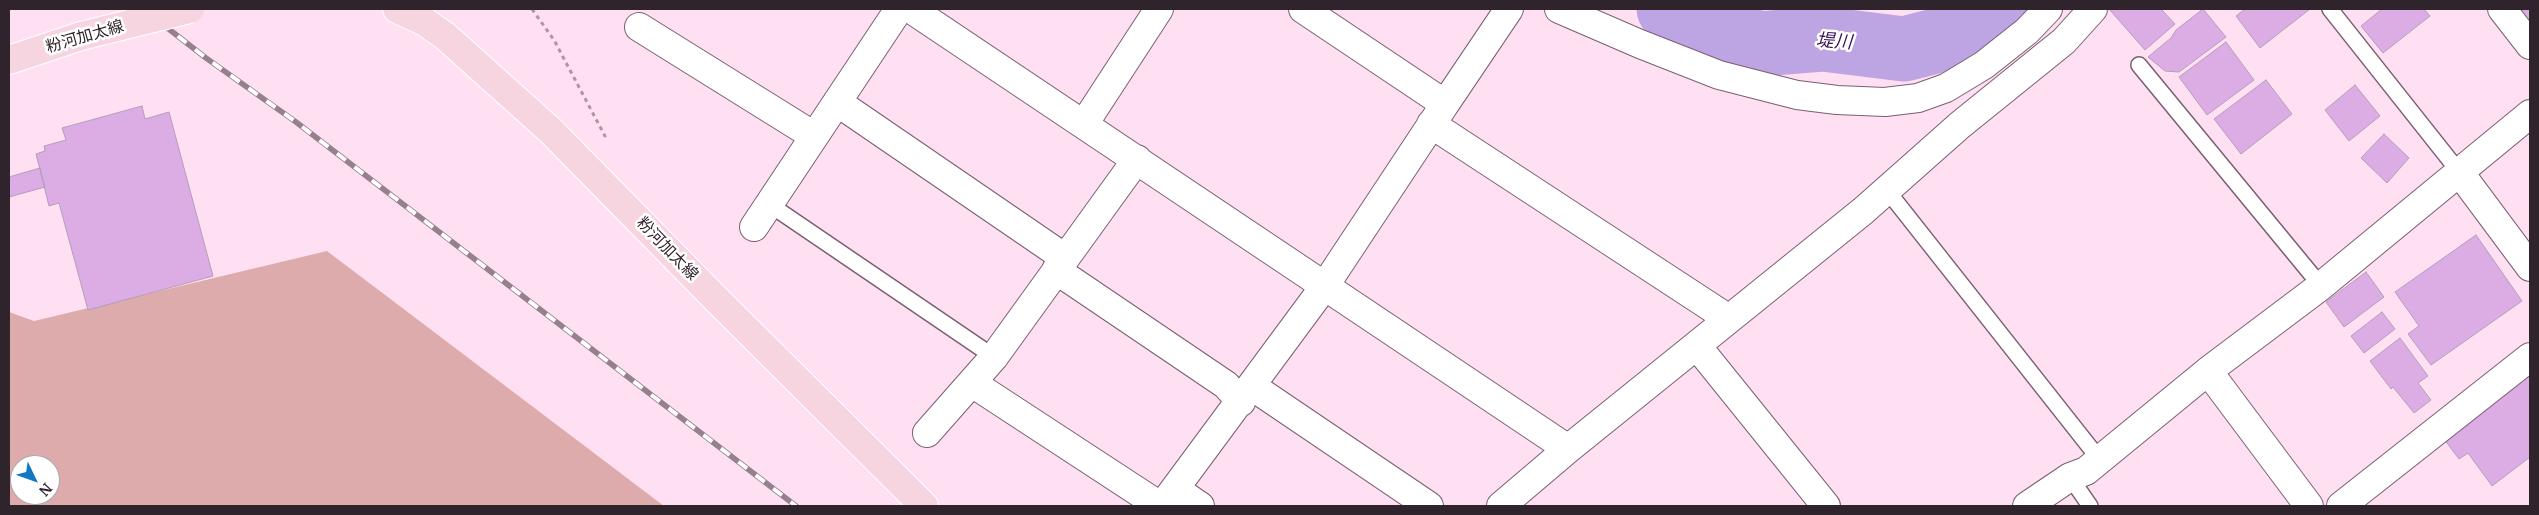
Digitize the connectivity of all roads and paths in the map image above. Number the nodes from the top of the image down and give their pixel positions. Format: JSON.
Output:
{"nodes":[{"id":1,"x":190,"y":9,"type":"edge"},
{"id":2,"x":397,"y":9,"type":"edge"},
{"id":3,"x":532,"y":9,"type":"edge"},
{"id":4,"x":899,"y":9,"type":"edge"},
{"id":5,"x":911,"y":9,"type":"edge"},
{"id":6,"x":1159,"y":9,"type":"edge"},
{"id":7,"x":1303,"y":9,"type":"edge"},
{"id":8,"x":1509,"y":9,"type":"edge"},
{"id":9,"x":1559,"y":9,"type":"edge"},
{"id":10,"x":2048,"y":9,"type":"edge"},
{"id":11,"x":2093,"y":9,"type":"edge"},
{"id":12,"x":2330,"y":9,"type":"edge"},
{"id":13,"x":2502,"y":9,"type":"edge"},
{"id":14,"x":639,"y":27,"type":"dead end"},
{"id":15,"x":2530,"y":45,"type":"edge"},
{"id":16,"x":9,"y":60,"type":"edge"},
{"id":17,"x":2139,"y":64,"type":"dead end"},
{"id":18,"x":837,"y":102,"type":"junction"},
{"id":19,"x":1438,"y":114,"type":"junction"},
{"id":20,"x":2530,"y":114,"type":"edge"},
{"id":21,"x":1084,"y":124,"type":"junction"},
{"id":22,"x":814,"y":136,"type":"junction"},
{"id":23,"x":608,"y":142,"type":"dead end"},
{"id":24,"x":1137,"y":159,"type":"junction"},
{"id":25,"x":2460,"y":173,"type":"junction"},
{"id":26,"x":1886,"y":188,"type":"junction"},
{"id":27,"x":769,"y":204,"type":"junction"},
{"id":28,"x":754,"y":227,"type":"dead end"},
{"id":29,"x":1061,"y":264,"type":"junction"},
{"id":30,"x":2530,"y":267,"type":"edge"},
{"id":31,"x":2321,"y":286,"type":"junction"},
{"id":32,"x":1324,"y":287,"type":"junction"},
{"id":33,"x":1729,"y":319,"type":"junction"},
{"id":34,"x":1697,"y":346,"type":"junction"},
{"id":35,"x":994,"y":357,"type":"junction"},
{"id":36,"x":2530,"y":357,"type":"edge"},
{"id":37,"x":2208,"y":371,"type":"junction"},
{"id":38,"x":972,"y":383,"type":"junction"},
{"id":39,"x":1247,"y":394,"type":"junction"},
{"id":40,"x":926,"y":433,"type":"dead end"},
{"id":41,"x":1568,"y":449,"type":"junction"},
{"id":42,"x":2100,"y":460,"type":"junction"},
{"id":43,"x":2070,"y":477,"type":"junction"},
{"id":44,"x":1166,"y":500,"type":"edge"},
{"id":45,"x":924,"y":506,"type":"edge"},
{"id":46,"x":1200,"y":506,"type":"edge"},
{"id":47,"x":1429,"y":506,"type":"edge"},
{"id":48,"x":1501,"y":506,"type":"edge"},
{"id":49,"x":1826,"y":506,"type":"edge"},
{"id":50,"x":2027,"y":506,"type":"edge"},
{"id":51,"x":2090,"y":506,"type":"edge"},
{"id":52,"x":2309,"y":506,"type":"edge"},
{"id":53,"x":2341,"y":506,"type":"edge"}],
"edges":[{"from":1,"to":16,"type":"main road","name":"粉河加太線","bridge":true},
{"from":2,"to":45,"type":"main road","name":"粉河加太線"},
{"from":3,"to":23,"type":"path"},
{"from":4,"to":18,"type":"street"},
{"from":5,"to":21,"type":"street"},
{"from":6,"to":21,"type":"street"},
{"from":7,"to":19,"type":"street"},
{"from":8,"to":19,"type":"street"},
{"from":9,"to":10,"type":"street"},
{"from":11,"to":26,"type":"street"},
{"from":12,"to":25,"type":"lane"},
{"from":13,"to":15,"type":"street"},
{"from":14,"to":22,"type":"street"},
{"from":17,"to":31,"type":"lane"},
{"from":18,"to":22,"type":"street"},
{"from":18,"to":29,"type":"street"},
{"from":19,"to":32,"type":"street"},
{"from":19,"to":33,"type":"street"},
{"from":20,"to":25,"type":"street"},
{"from":21,"to":24,"type":"street"},
{"from":22,"to":27,"type":"street"},
{"from":24,"to":29,"type":"street"},
{"from":24,"to":32,"type":"street"},
{"from":25,"to":30,"type":"street"},
{"from":25,"to":31,"type":"street"},
{"from":26,"to":33,"type":"street"},
{"from":26,"to":42,"type":"lane"},
{"from":27,"to":28,"type":"street"},
{"from":27,"to":35,"type":"lane"},
{"from":29,"to":35,"type":"street"},
{"from":29,"to":39,"type":"street"},
{"from":31,"to":37,"type":"street"},
{"from":32,"to":39,"type":"street"},
{"from":32,"to":41,"type":"street"},
{"from":33,"to":34,"type":"street"},
{"from":34,"to":41,"type":"street"},
{"from":34,"to":49,"type":"street"},
{"from":35,"to":38,"type":"street"},
{"from":36,"to":53,"type":"street"},
{"from":37,"to":42,"type":"street"},
{"from":37,"to":52,"type":"street"},
{"from":38,"to":40,"type":"street"},
{"from":38,"to":44,"type":"street"},
{"from":39,"to":44,"type":"street"},
{"from":39,"to":47,"type":"street"},
{"from":41,"to":48,"type":"street"},
{"from":42,"to":43,"type":"street"},
{"from":43,"to":50,"type":"street"},
{"from":43,"to":51,"type":"lane"},
{"from":44,"to":46,"type":"street"}]}
